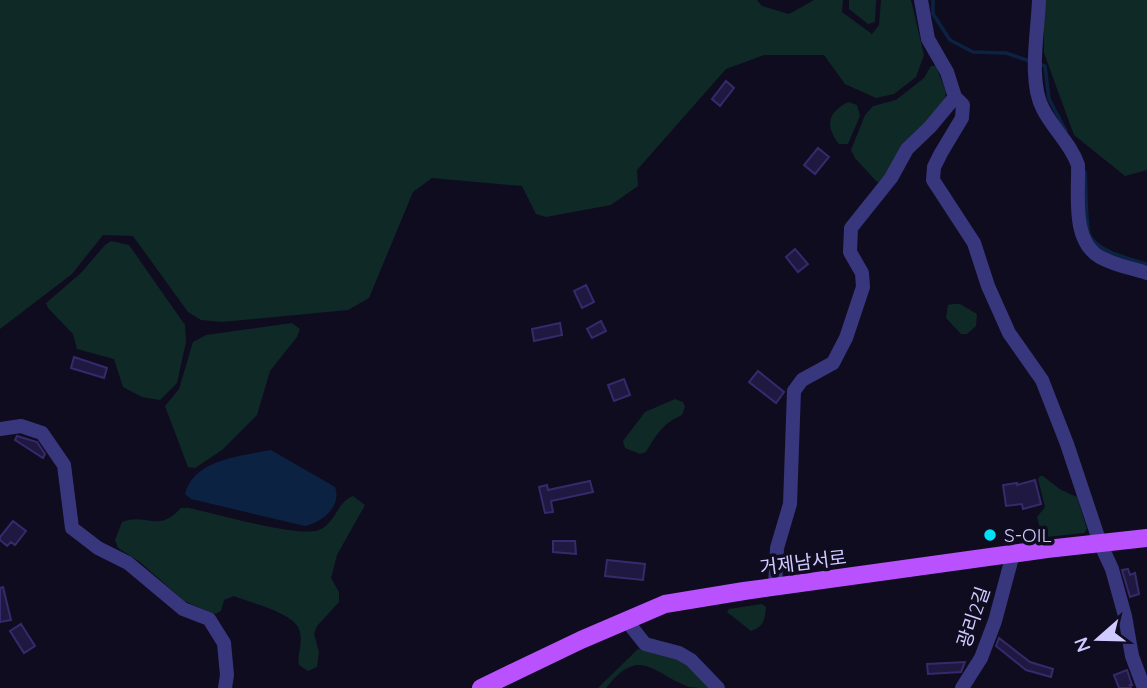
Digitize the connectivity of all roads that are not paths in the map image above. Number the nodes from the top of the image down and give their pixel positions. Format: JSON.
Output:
{"nodes":[{"id":1,"x":920,"y":0,"type":"edge"},
{"id":2,"x":1039,"y":0,"type":"edge"},
{"id":3,"x":955,"y":97,"type":"junction"},
{"id":4,"x":1147,"y":273,"type":"edge"},
{"id":5,"x":0,"y":429,"type":"edge"},
{"id":6,"x":1147,"y":538,"type":"edge"},
{"id":7,"x":1100,"y":543,"type":"junction"},
{"id":8,"x":1013,"y":554,"type":"junction"},
{"id":9,"x":775,"y":587,"type":"junction"},
{"id":10,"x":626,"y":620,"type":"junction"},
{"id":11,"x":225,"y":688,"type":"edge"},
{"id":12,"x":481,"y":688,"type":"edge"},
{"id":13,"x":718,"y":688,"type":"edge"},
{"id":14,"x":962,"y":688,"type":"edge"},
{"id":15,"x":1144,"y":688,"type":"edge"}],
"edges":[{"from":1,"to":3,"type":"lane"},
{"from":2,"to":4,"type":"lane"},
{"from":3,"to":7,"type":"lane"},
{"from":3,"to":9,"type":"lane"},
{"from":5,"to":11,"type":"lane"},
{"from":6,"to":7,"type":"main road","name":"거제남서로"},
{"from":7,"to":8,"type":"main road","name":"거제남서로"},
{"from":7,"to":15,"type":"lane"},
{"from":8,"to":9,"type":"main road","name":"거제남서로"},
{"from":8,"to":14,"type":"lane","name":"광리2길"},
{"from":9,"to":10,"type":"main road","name":"거제남서로"},
{"from":10,"to":12,"type":"main road","name":"거제남서로"},
{"from":10,"to":13,"type":"lane"}]}
